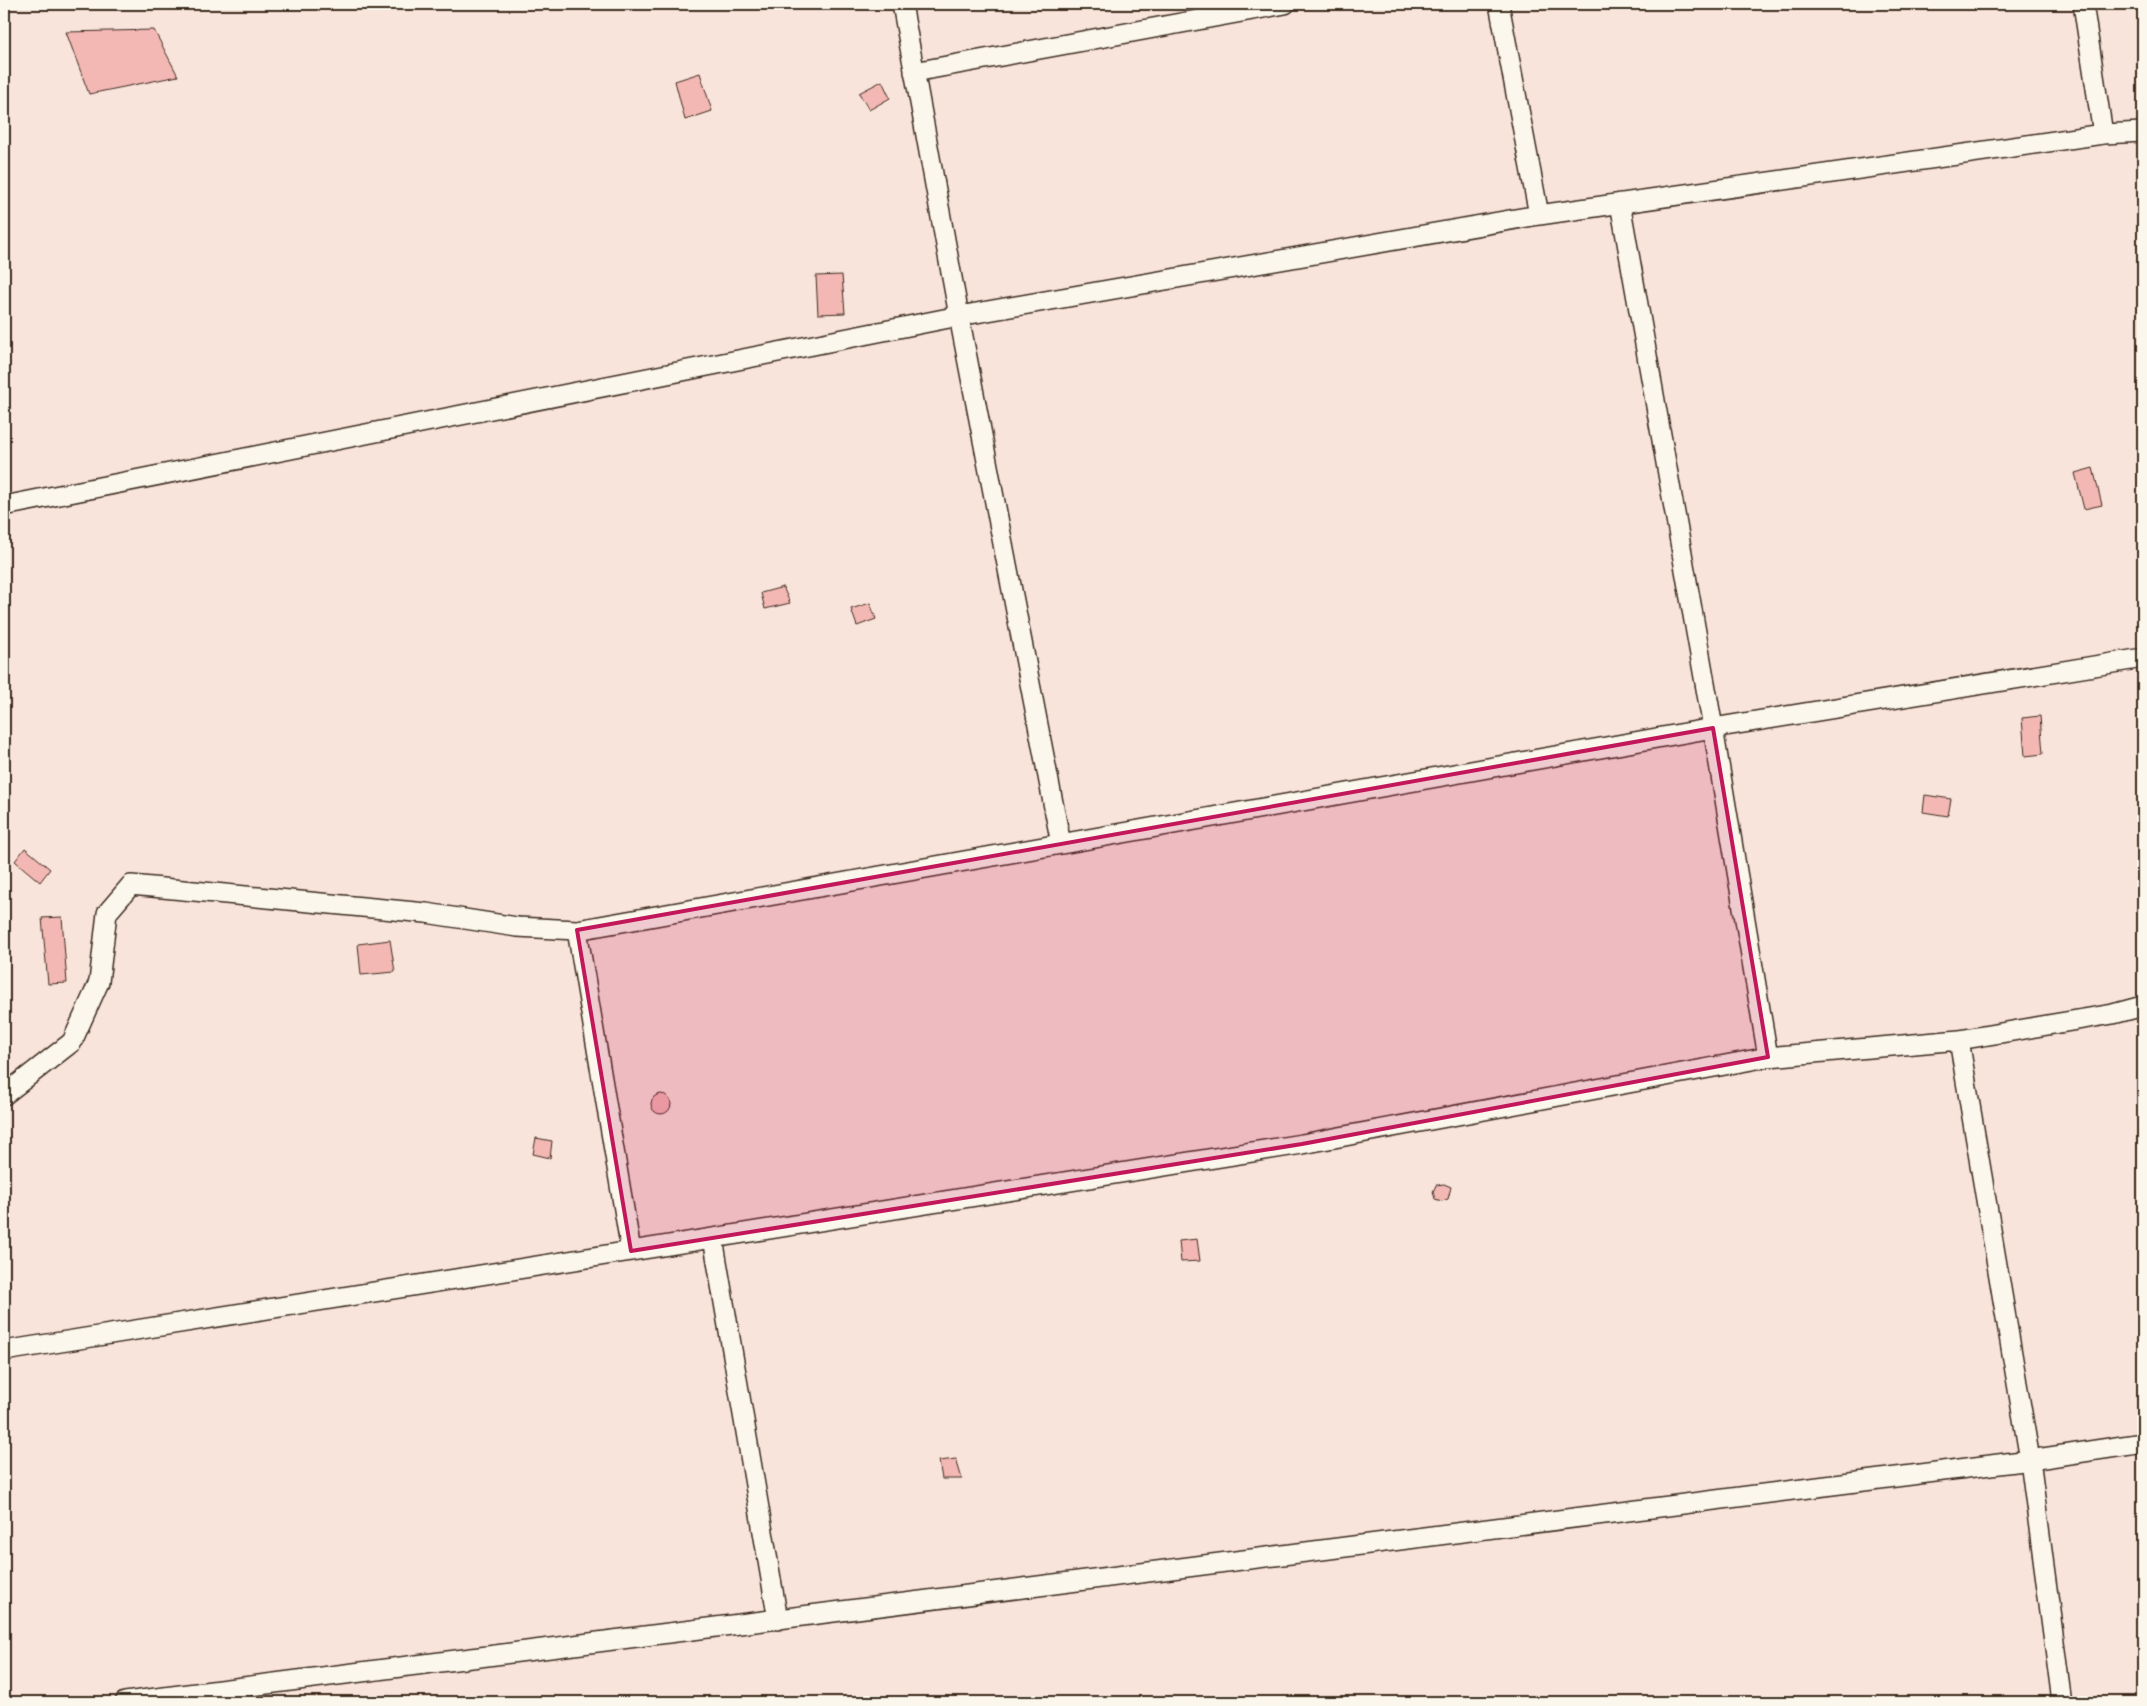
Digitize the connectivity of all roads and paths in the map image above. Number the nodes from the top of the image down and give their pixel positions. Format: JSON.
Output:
{"nodes":[{"id":1,"x":902,"y":4,"type":"edge"},
{"id":2,"x":1285,"y":4,"type":"edge"},
{"id":3,"x":1499,"y":4,"type":"edge"},
{"id":4,"x":2083,"y":4,"type":"edge"},
{"id":5,"x":914,"y":72,"type":"junction"},
{"id":6,"x":2143,"y":132,"type":"edge"},
{"id":7,"x":2103,"y":134,"type":"junction"},
{"id":8,"x":1620,"y":203,"type":"junction"},
{"id":9,"x":1539,"y":215,"type":"junction"},
{"id":10,"x":959,"y":316,"type":"junction"},
{"id":11,"x":4,"y":506,"type":"edge"},
{"id":12,"x":2143,"y":658,"type":"edge"},
{"id":13,"x":1713,"y":728,"type":"junction"},
{"id":14,"x":1061,"y":844,"type":"junction"},
{"id":15,"x":577,"y":930,"type":"junction"},
{"id":16,"x":2143,"y":1006,"type":"edge"},
{"id":17,"x":1959,"y":1040,"type":"junction"},
{"id":18,"x":1768,"y":1057,"type":"junction"},
{"id":19,"x":4,"y":1095,"type":"edge"},
{"id":20,"x":714,"y":1238,"type":"junction"},
{"id":21,"x":631,"y":1251,"type":"junction"},
{"id":22,"x":4,"y":1351,"type":"edge"},
{"id":23,"x":2143,"y":1444,"type":"edge"},
{"id":24,"x":2030,"y":1460,"type":"junction"},
{"id":25,"x":778,"y":1620,"type":"junction"},
{"id":26,"x":125,"y":1702,"type":"edge"},
{"id":27,"x":2062,"y":1702,"type":"edge"}],
"edges":[{"from":1,"to":5,"type":"street"},
{"from":2,"to":5,"type":"street"},
{"from":3,"to":9,"type":"street"},
{"from":4,"to":7,"type":"street"},
{"from":5,"to":10,"type":"street"},
{"from":6,"to":7,"type":"street"},
{"from":7,"to":8,"type":"street"},
{"from":8,"to":9,"type":"street"},
{"from":8,"to":13,"type":"street"},
{"from":9,"to":10,"type":"street"},
{"from":10,"to":11,"type":"street"},
{"from":10,"to":14,"type":"street"},
{"from":12,"to":13,"type":"street"},
{"from":13,"to":14,"type":"street"},
{"from":13,"to":18,"type":"street"},
{"from":14,"to":15,"type":"street"},
{"from":15,"to":19,"type":"street"},
{"from":15,"to":21,"type":"street"},
{"from":16,"to":17,"type":"street"},
{"from":17,"to":18,"type":"street"},
{"from":17,"to":24,"type":"street"},
{"from":18,"to":20,"type":"street"},
{"from":20,"to":21,"type":"street"},
{"from":20,"to":25,"type":"street"},
{"from":21,"to":22,"type":"street"},
{"from":23,"to":24,"type":"street"},
{"from":24,"to":25,"type":"street"},
{"from":24,"to":27,"type":"street"},
{"from":25,"to":26,"type":"street"}]}
